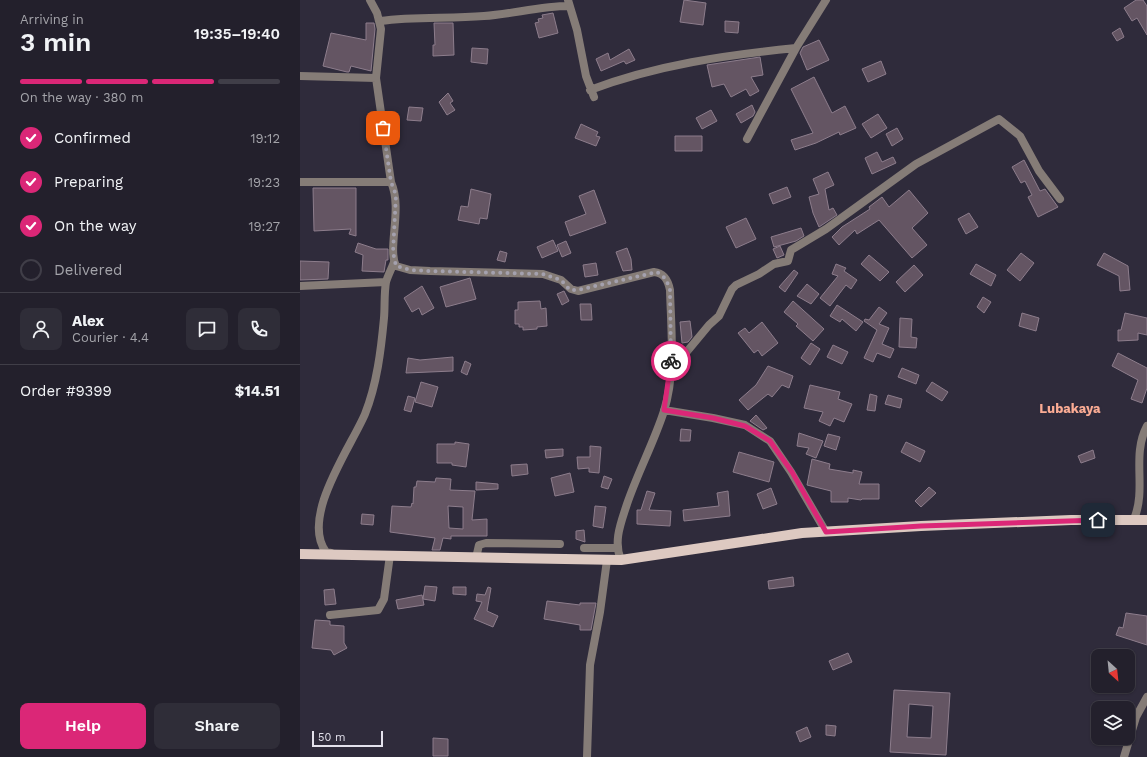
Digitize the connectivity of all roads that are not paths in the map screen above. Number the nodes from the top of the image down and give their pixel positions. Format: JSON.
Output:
{"nodes":[{"id":1,"x":370,"y":0,"type":"edge"},
{"id":2,"x":826,"y":0,"type":"edge"},
{"id":3,"x":569,"y":3,"type":"edge"},
{"id":4,"x":380,"y":21,"type":"junction"},
{"id":5,"x":796,"y":48,"type":"junction"},
{"id":6,"x":300,"y":76,"type":"edge"},
{"id":7,"x":376,"y":78,"type":"junction"},
{"id":8,"x":747,"y":139,"type":"dead end"},
{"id":9,"x":300,"y":182,"type":"edge"},
{"id":10,"x":391,"y":182,"type":"junction"},
{"id":11,"x":1060,"y":199,"type":"dead end"},
{"id":12,"x":394,"y":262,"type":"junction"},
{"id":13,"x":386,"y":282,"type":"junction"},
{"id":14,"x":300,"y":286,"type":"edge"},
{"id":15,"x":670,"y":372,"type":"junction"},
{"id":16,"x":664,"y":410,"type":"junction"},
{"id":17,"x":1147,"y":426,"type":"edge"},
{"id":18,"x":1134,"y":519,"type":"junction"},
{"id":19,"x":1147,"y":520,"type":"edge"},
{"id":20,"x":826,"y":532,"type":"junction"},
{"id":21,"x":560,"y":544,"type":"dead end"},
{"id":22,"x":584,"y":548,"type":"dead end"},
{"id":23,"x":618,"y":548,"type":"junction"},
{"id":24,"x":300,"y":554,"type":"edge"},
{"id":25,"x":336,"y":554,"type":"junction"},
{"id":26,"x":390,"y":555,"type":"junction"},
{"id":27,"x":476,"y":558,"type":"junction"},
{"id":28,"x":607,"y":560,"type":"junction"},
{"id":29,"x":621,"y":560,"type":"junction"},
{"id":30,"x":330,"y":616,"type":"dead end"},
{"id":31,"x":1147,"y":697,"type":"edge"},
{"id":32,"x":587,"y":757,"type":"edge"},
{"id":33,"x":1124,"y":757,"type":"edge"}],
"edges":[{"from":1,"to":4,"type":"street"},
{"from":2,"to":5,"type":"street"},
{"from":3,"to":4,"type":"street"},
{"from":3,"to":5,"type":"street"},
{"from":4,"to":7,"type":"street"},
{"from":5,"to":8,"type":"street"},
{"from":6,"to":7,"type":"street"},
{"from":7,"to":10,"type":"street"},
{"from":9,"to":10,"type":"street"},
{"from":10,"to":12,"type":"street"},
{"from":11,"to":15,"type":"street"},
{"from":12,"to":13,"type":"street"},
{"from":12,"to":15,"type":"street"},
{"from":13,"to":14,"type":"street"},
{"from":13,"to":25,"type":"street"},
{"from":15,"to":16,"type":"street"},
{"from":16,"to":20,"type":"street"},
{"from":16,"to":23,"type":"street"},
{"from":17,"to":18,"type":"street"},
{"from":18,"to":19,"type":"main road"},
{"from":18,"to":20,"type":"main road"},
{"from":20,"to":29,"type":"main road"},
{"from":21,"to":27,"type":"street"},
{"from":22,"to":23,"type":"street"},
{"from":23,"to":29,"type":"street"},
{"from":24,"to":25,"type":"main road"},
{"from":25,"to":26,"type":"main road"},
{"from":26,"to":27,"type":"main road"},
{"from":26,"to":30,"type":"street"},
{"from":27,"to":28,"type":"main road"},
{"from":28,"to":29,"type":"main road"},
{"from":28,"to":32,"type":"street"},
{"from":31,"to":33,"type":"street"}]}
